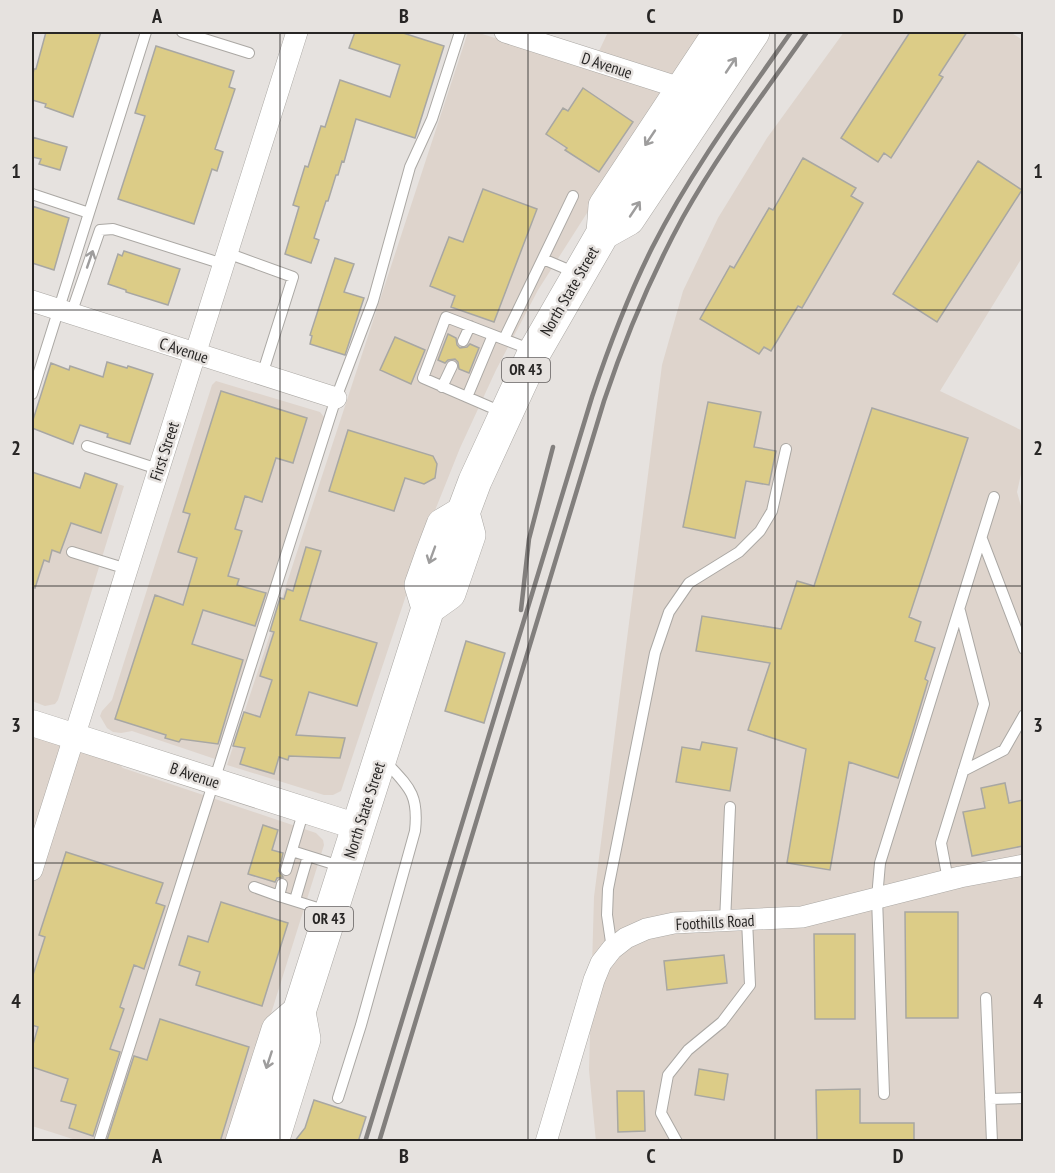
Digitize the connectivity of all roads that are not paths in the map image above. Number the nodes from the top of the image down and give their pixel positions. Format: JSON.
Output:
{"nodes":[{"id":1,"x":146,"y":32,"type":"edge"},
{"id":2,"x":182,"y":32,"type":"edge"},
{"id":3,"x":297,"y":32,"type":"edge"},
{"id":4,"x":460,"y":32,"type":"edge"},
{"id":5,"x":505,"y":32,"type":"edge"},
{"id":6,"x":720,"y":32,"type":"edge"},
{"id":7,"x":753,"y":32,"type":"edge"},
{"id":8,"x":249,"y":53,"type":"dead end"},
{"id":9,"x":696,"y":94,"type":"junction"},
{"id":10,"x":32,"y":194,"type":"edge"},
{"id":11,"x":573,"y":195,"type":"dead end"},
{"id":12,"x":89,"y":213,"type":"junction"},
{"id":13,"x":225,"y":259,"type":"junction"},
{"id":14,"x":543,"y":259,"type":"junction"},
{"id":15,"x":578,"y":274,"type":"junction"},
{"id":16,"x":32,"y":301,"type":"edge"},
{"id":17,"x":65,"y":312,"type":"junction"},
{"id":18,"x":470,"y":326,"type":"junction"},
{"id":19,"x":493,"y":335,"type":"junction"},
{"id":20,"x":504,"y":339,"type":"junction"},
{"id":21,"x":463,"y":341,"type":"dead end"},
{"id":22,"x":536,"y":351,"type":"junction"},
{"id":23,"x":195,"y":354,"type":"junction"},
{"id":24,"x":452,"y":366,"type":"dead end"},
{"id":25,"x":262,"y":375,"type":"junction"},
{"id":26,"x":442,"y":387,"type":"junction"},
{"id":27,"x":32,"y":394,"type":"edge"},
{"id":28,"x":467,"y":397,"type":"junction"},
{"id":29,"x":336,"y":398,"type":"junction"},
{"id":30,"x":505,"y":413,"type":"junction"},
{"id":31,"x":87,"y":446,"type":"dead end"},
{"id":32,"x":786,"y":449,"type":"dead end"},
{"id":33,"x":158,"y":469,"type":"junction"},
{"id":34,"x":994,"y":497,"type":"dead end"},
{"id":35,"x":982,"y":539,"type":"junction"},
{"id":36,"x":72,"y":552,"type":"dead end"},
{"id":37,"x":127,"y":568,"type":"junction"},
{"id":38,"x":960,"y":610,"type":"junction"},
{"id":39,"x":1023,"y":649,"type":"edge"},
{"id":40,"x":1023,"y":715,"type":"edge"},
{"id":41,"x":32,"y":723,"type":"edge"},
{"id":42,"x":74,"y":736,"type":"junction"},
{"id":43,"x":381,"y":756,"type":"junction"},
{"id":44,"x":963,"y":771,"type":"junction"},
{"id":45,"x":213,"y":780,"type":"junction"},
{"id":46,"x":730,"y":807,"type":"dead end"},
{"id":47,"x":304,"y":810,"type":"junction"},
{"id":48,"x":358,"y":827,"type":"junction"},
{"id":49,"x":292,"y":851,"type":"junction"},
{"id":50,"x":308,"y":856,"type":"junction"},
{"id":51,"x":1023,"y":865,"type":"edge"},
{"id":52,"x":345,"y":868,"type":"junction"},
{"id":53,"x":32,"y":870,"type":"edge"},
{"id":54,"x":286,"y":870,"type":"dead end"},
{"id":55,"x":948,"y":880,"type":"junction"},
{"id":56,"x":254,"y":887,"type":"dead end"},
{"id":57,"x":877,"y":898,"type":"junction"},
{"id":58,"x":295,"y":900,"type":"junction"},
{"id":59,"x":331,"y":912,"type":"junction"},
{"id":60,"x":747,"y":920,"type":"junction"},
{"id":61,"x":725,"y":922,"type":"junction"},
{"id":62,"x":612,"y":949,"type":"junction"},
{"id":63,"x":986,"y":998,"type":"dead end"},
{"id":64,"x":299,"y":1012,"type":"junction"},
{"id":65,"x":884,"y":1094,"type":"dead end"},
{"id":66,"x":338,"y":1098,"type":"dead end"},
{"id":67,"x":1023,"y":1098,"type":"edge"},
{"id":68,"x":990,"y":1099,"type":"junction"},
{"id":69,"x":99,"y":1142,"type":"edge"},
{"id":70,"x":242,"y":1142,"type":"edge"},
{"id":71,"x":272,"y":1142,"type":"edge"},
{"id":72,"x":546,"y":1142,"type":"edge"},
{"id":73,"x":677,"y":1142,"type":"edge"},
{"id":74,"x":992,"y":1142,"type":"edge"}],
"edges":[{"from":1,"to":12,"type":"lane"},
{"from":2,"to":8,"type":"lane"},
{"from":3,"to":13,"type":"street","name":"First Street"},
{"from":4,"to":29,"type":"lane"},
{"from":5,"to":9,"type":"street","name":"D Avenue"},
{"from":6,"to":9,"type":"main road","name":"North State Street","number":"OR 43"},
{"from":9,"to":7,"type":"main road","name":"North State Street","number":"OR 43","one_way":true},
{"from":9,"to":15,"type":"main road","name":"North State Street","number":"OR 43"},
{"from":10,"to":12,"type":"lane"},
{"from":11,"to":14,"type":"lane"},
{"from":12,"to":17,"type":"lane"},
{"from":17,"to":13,"type":"lane","one_way":true},
{"from":13,"to":23,"type":"street","name":"First Street"},
{"from":13,"to":25,"type":"lane"},
{"from":14,"to":15,"type":"lane"},
{"from":14,"to":20,"type":"lane"},
{"from":15,"to":22,"type":"main road","name":"North State Street","number":"OR 43"},
{"from":16,"to":17,"type":"street","name":"C Avenue"},
{"from":17,"to":23,"type":"street","name":"C Avenue"},
{"from":17,"to":27,"type":"lane"},
{"from":18,"to":19,"type":"lane"},
{"from":18,"to":21,"type":"lane"},
{"from":18,"to":26,"type":"lane"},
{"from":19,"to":20,"type":"lane"},
{"from":19,"to":28,"type":"lane"},
{"from":20,"to":22,"type":"lane"},
{"from":22,"to":30,"type":"main road","name":"North State Street","number":"OR 43"},
{"from":23,"to":25,"type":"street","name":"C Avenue"},
{"from":23,"to":33,"type":"street","name":"First Street"},
{"from":24,"to":26,"type":"lane"},
{"from":25,"to":29,"type":"street","name":"C Avenue"},
{"from":26,"to":28,"type":"lane"},
{"from":28,"to":30,"type":"lane"},
{"from":29,"to":45,"type":"lane"},
{"from":30,"to":43,"type":"main road","name":"North State Street","number":"OR 43"},
{"from":31,"to":33,"type":"lane"},
{"from":32,"to":62,"type":"lane"},
{"from":33,"to":37,"type":"street","name":"First Street"},
{"from":34,"to":35,"type":"lane"},
{"from":35,"to":38,"type":"lane"},
{"from":35,"to":39,"type":"lane"},
{"from":36,"to":37,"type":"lane"},
{"from":37,"to":42,"type":"street","name":"First Street"},
{"from":38,"to":44,"type":"lane"},
{"from":38,"to":57,"type":"lane"},
{"from":40,"to":44,"type":"lane"},
{"from":41,"to":42,"type":"street","name":"B Avenue"},
{"from":42,"to":45,"type":"street","name":"B Avenue"},
{"from":42,"to":53,"type":"street","name":"First Street"},
{"from":43,"to":48,"type":"main road","name":"North State Street","number":"OR 43"},
{"from":43,"to":66,"type":"lane"},
{"from":44,"to":55,"type":"lane"},
{"from":45,"to":47,"type":"street","name":"B Avenue"},
{"from":45,"to":69,"type":"lane"},
{"from":46,"to":61,"type":"lane"},
{"from":47,"to":48,"type":"street","name":"B Avenue"},
{"from":47,"to":49,"type":"lane"},
{"from":48,"to":52,"type":"main road","name":"North State Street","number":"OR 43"},
{"from":49,"to":50,"type":"lane"},
{"from":49,"to":54,"type":"lane"},
{"from":50,"to":52,"type":"lane"},
{"from":50,"to":58,"type":"lane"},
{"from":51,"to":55,"type":"street","name":"Foothills Road"},
{"from":52,"to":59,"type":"main road","name":"North State Street","number":"OR 43"},
{"from":55,"to":57,"type":"street","name":"Foothills Road"},
{"from":56,"to":58,"type":"lane"},
{"from":57,"to":60,"type":"street","name":"Foothills Road"},
{"from":57,"to":65,"type":"lane"},
{"from":58,"to":59,"type":"lane"},
{"from":59,"to":64,"type":"main road","name":"North State Street","number":"OR 43"},
{"from":60,"to":61,"type":"street","name":"Foothills Road"},
{"from":60,"to":73,"type":"lane"},
{"from":61,"to":62,"type":"street","name":"Foothills Road"},
{"from":62,"to":72,"type":"street","name":"Foothills Road"},
{"from":63,"to":68,"type":"lane"},
{"from":64,"to":70,"type":"main road","name":"North State Street","number":"OR 43","one_way":true},
{"from":64,"to":71,"type":"main road","name":"North State Street","number":"OR 43"},
{"from":67,"to":68,"type":"lane"},
{"from":68,"to":74,"type":"lane"}]}
